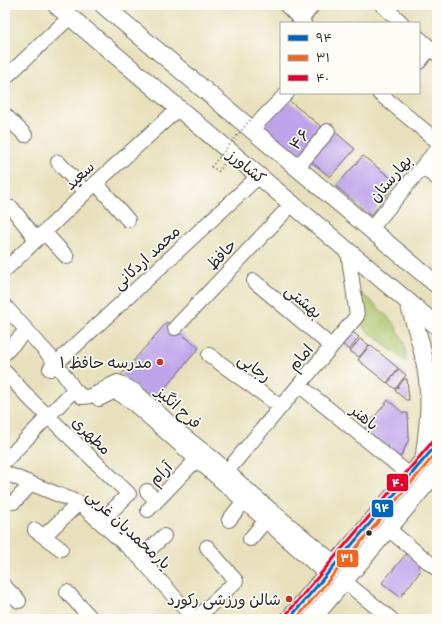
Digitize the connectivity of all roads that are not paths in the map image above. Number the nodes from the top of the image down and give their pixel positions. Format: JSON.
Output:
{"nodes":[{"id":1,"x":56,"y":5,"type":"edge"},
{"id":2,"x":103,"y":5,"type":"edge"},
{"id":3,"x":286,"y":5,"type":"edge"},
{"id":4,"x":313,"y":5,"type":"edge"},
{"id":5,"x":382,"y":5,"type":"edge"},
{"id":6,"x":70,"y":17,"type":"junction"},
{"id":7,"x":302,"y":21,"type":"edge"},
{"id":8,"x":401,"y":22,"type":"edge"},
{"id":9,"x":420,"y":39,"type":"edge"},
{"id":10,"x":434,"y":51,"type":"edge"},
{"id":11,"x":420,"y":61,"type":"edge"},
{"id":12,"x":5,"y":78,"type":"edge"},
{"id":13,"x":286,"y":94,"type":"edge"},
{"id":14,"x":388,"y":96,"type":"edge"},
{"id":15,"x":179,"y":108,"type":"junction"},
{"id":16,"x":5,"y":115,"type":"edge"},
{"id":17,"x":251,"y":125,"type":"junction"},
{"id":18,"x":328,"y":131,"type":"dead end"},
{"id":19,"x":25,"y":135,"type":"dead end"},
{"id":20,"x":437,"y":141,"type":"edge"},
{"id":21,"x":437,"y":149,"type":"edge"},
{"id":22,"x":58,"y":162,"type":"dead end"},
{"id":23,"x":422,"y":167,"type":"junction"},
{"id":24,"x":297,"y":168,"type":"junction"},
{"id":25,"x":259,"y":176,"type":"junction"},
{"id":26,"x":437,"y":178,"type":"edge"},
{"id":27,"x":91,"y":188,"type":"junction"},
{"id":28,"x":292,"y":204,"type":"junction"},
{"id":29,"x":12,"y":208,"type":"dead end"},
{"id":30,"x":128,"y":220,"type":"dead end"},
{"id":31,"x":370,"y":230,"type":"junction"},
{"id":32,"x":40,"y":236,"type":"junction"},
{"id":33,"x":348,"y":251,"type":"junction"},
{"id":34,"x":67,"y":257,"type":"dead end"},
{"id":35,"x":5,"y":270,"type":"edge"},
{"id":36,"x":254,"y":281,"type":"dead end"},
{"id":37,"x":437,"y":285,"type":"edge"},
{"id":38,"x":408,"y":302,"type":"junction"},
{"id":39,"x":5,"y":306,"type":"edge"},
{"id":40,"x":5,"y":317,"type":"edge"},
{"id":41,"x":437,"y":326,"type":"edge"},
{"id":42,"x":175,"y":328,"type":"dead end"},
{"id":43,"x":22,"y":335,"type":"junction"},
{"id":44,"x":331,"y":346,"type":"junction"},
{"id":45,"x":5,"y":352,"type":"edge"},
{"id":46,"x":209,"y":355,"type":"dead end"},
{"id":47,"x":52,"y":367,"type":"junction"},
{"id":48,"x":5,"y":372,"type":"edge"},
{"id":49,"x":299,"y":385,"type":"junction"},
{"id":50,"x":69,"y":395,"type":"junction"},
{"id":51,"x":281,"y":407,"type":"junction"},
{"id":52,"x":49,"y":416,"type":"junction"},
{"id":53,"x":437,"y":444,"type":"edge"},
{"id":54,"x":424,"y":459,"type":"junction"},
{"id":55,"x":5,"y":460,"type":"edge"},
{"id":56,"x":196,"y":460,"type":"junction"},
{"id":57,"x":437,"y":470,"type":"edge"},
{"id":58,"x":5,"y":473,"type":"edge"},
{"id":59,"x":223,"y":475,"type":"junction"},
{"id":60,"x":411,"y":476,"type":"junction"},
{"id":61,"x":31,"y":484,"type":"junction"},
{"id":62,"x":147,"y":490,"type":"dead end"},
{"id":63,"x":244,"y":501,"type":"junction"},
{"id":64,"x":14,"y":502,"type":"dead end"},
{"id":65,"x":79,"y":502,"type":"junction"},
{"id":66,"x":229,"y":520,"type":"dead end"},
{"id":67,"x":266,"y":520,"type":"junction"},
{"id":68,"x":100,"y":522,"type":"junction"},
{"id":69,"x":388,"y":529,"type":"junction"},
{"id":70,"x":164,"y":536,"type":"dead end"},
{"id":71,"x":250,"y":539,"type":"dead end"},
{"id":72,"x":207,"y":547,"type":"dead end"},
{"id":73,"x":61,"y":549,"type":"dead end"},
{"id":74,"x":140,"y":558,"type":"junction"},
{"id":75,"x":330,"y":569,"type":"junction"},
{"id":76,"x":437,"y":569,"type":"edge"},
{"id":77,"x":344,"y":581,"type":"junction"},
{"id":78,"x":5,"y":587,"type":"edge"},
{"id":79,"x":67,"y":592,"type":"dead end"},
{"id":80,"x":19,"y":601,"type":"dead end"},
{"id":81,"x":92,"y":619,"type":"edge"},
{"id":82,"x":195,"y":619,"type":"edge"},
{"id":83,"x":289,"y":619,"type":"edge"},
{"id":84,"x":312,"y":619,"type":"edge"},
{"id":85,"x":391,"y":619,"type":"edge"}],
"edges":[{"from":1,"to":6,"type":"main road","name":"کشاورز"},
{"from":2,"to":17,"type":"main road","name":"کشاورز"},
{"from":3,"to":7,"type":"street"},
{"from":4,"to":7,"type":"street"},
{"from":5,"to":8,"type":"street"},
{"from":6,"to":12,"type":"street"},
{"from":6,"to":15,"type":"main road","name":"کشاورز"},
{"from":9,"to":10,"type":"street"},
{"from":10,"to":11,"type":"street"},
{"from":13,"to":17,"type":"street"},
{"from":14,"to":20,"type":"street"},
{"from":15,"to":25,"type":"main road","name":"کشاورز"},
{"from":15,"to":27,"type":"street","name":"سعید"},
{"from":16,"to":19,"type":"street"},
{"from":17,"to":24,"type":"main road","name":"کشاورز"},
{"from":18,"to":24,"type":"street","name":"۴۶"},
{"from":21,"to":23,"type":"street","name":"بهارستان"},
{"from":22,"to":27,"type":"street"},
{"from":23,"to":26,"type":"street"},
{"from":23,"to":31,"type":"street","name":"بهارستان"},
{"from":24,"to":31,"type":"main road","name":"کشاورز"},
{"from":25,"to":28,"type":"main road","name":"کشاورز"},
{"from":25,"to":47,"type":"street","name":"محمد اردکانی"},
{"from":27,"to":30,"type":"street"},
{"from":27,"to":32,"type":"street","name":"سعید"},
{"from":28,"to":33,"type":"main road","name":"کشاورز"},
{"from":28,"to":42,"type":"street","name":"حافظ"},
{"from":29,"to":32,"type":"street"},
{"from":31,"to":37,"type":"main road","name":"کشاورز"},
{"from":32,"to":34,"type":"street"},
{"from":32,"to":35,"type":"street","name":"سعید"},
{"from":33,"to":38,"type":"main road","name":"کشاورز"},
{"from":33,"to":44,"type":"street","name":"امام"},
{"from":36,"to":44,"type":"street","name":"بهشتی"},
{"from":38,"to":41,"type":"main road","name":"کشاورز"},
{"from":38,"to":54,"type":"main road"},
{"from":39,"to":47,"type":"street","name":"فرح انگیز"},
{"from":40,"to":43,"type":"street"},
{"from":43,"to":45,"type":"street"},
{"from":43,"to":47,"type":"street"},
{"from":44,"to":49,"type":"street","name":"امام"},
{"from":46,"to":51,"type":"street","name":"رجایی"},
{"from":47,"to":50,"type":"street"},
{"from":47,"to":59,"type":"street","name":"فرح انگیز"},
{"from":48,"to":52,"type":"street","name":"مطهری"},
{"from":49,"to":51,"type":"street","name":"امام"},
{"from":49,"to":60,"type":"street","name":"باهنر"},
{"from":50,"to":52,"type":"street"},
{"from":50,"to":56,"type":"street"},
{"from":51,"to":59,"type":"street","name":"امام"},
{"from":52,"to":55,"type":"street"},
{"from":52,"to":68,"type":"street","name":"مطهری"},
{"from":53,"to":54,"type":"main road"},
{"from":54,"to":60,"type":"main road"},
{"from":56,"to":59,"type":"street"},
{"from":56,"to":62,"type":"street","name":"آرام"},
{"from":57,"to":69,"type":"main road"},
{"from":58,"to":61,"type":"street","name":"یارمحمدیان غربی"},
{"from":59,"to":63,"type":"street"},
{"from":59,"to":75,"type":"street","name":"فرح انگیز"},
{"from":60,"to":75,"type":"main road"},
{"from":61,"to":64,"type":"street"},
{"from":61,"to":65,"type":"street","name":"یارمحمدیان غربی"},
{"from":63,"to":66,"type":"street"},
{"from":63,"to":67,"type":"street"},
{"from":65,"to":68,"type":"street","name":"یارمحمدیان غربی"},
{"from":65,"to":73,"type":"street"},
{"from":67,"to":71,"type":"street"},
{"from":67,"to":75,"type":"street"},
{"from":68,"to":74,"type":"street","name":"یارمحمدیان غربی"},
{"from":69,"to":76,"type":"street"},
{"from":69,"to":77,"type":"main road"},
{"from":70,"to":74,"type":"street"},
{"from":72,"to":82,"type":"street"},
{"from":74,"to":82,"type":"street","name":"یارمحمدیان غربی"},
{"from":75,"to":83,"type":"main road"},
{"from":77,"to":84,"type":"main road"},
{"from":77,"to":85,"type":"street"},
{"from":78,"to":80,"type":"street"},
{"from":79,"to":81,"type":"street"}]}
